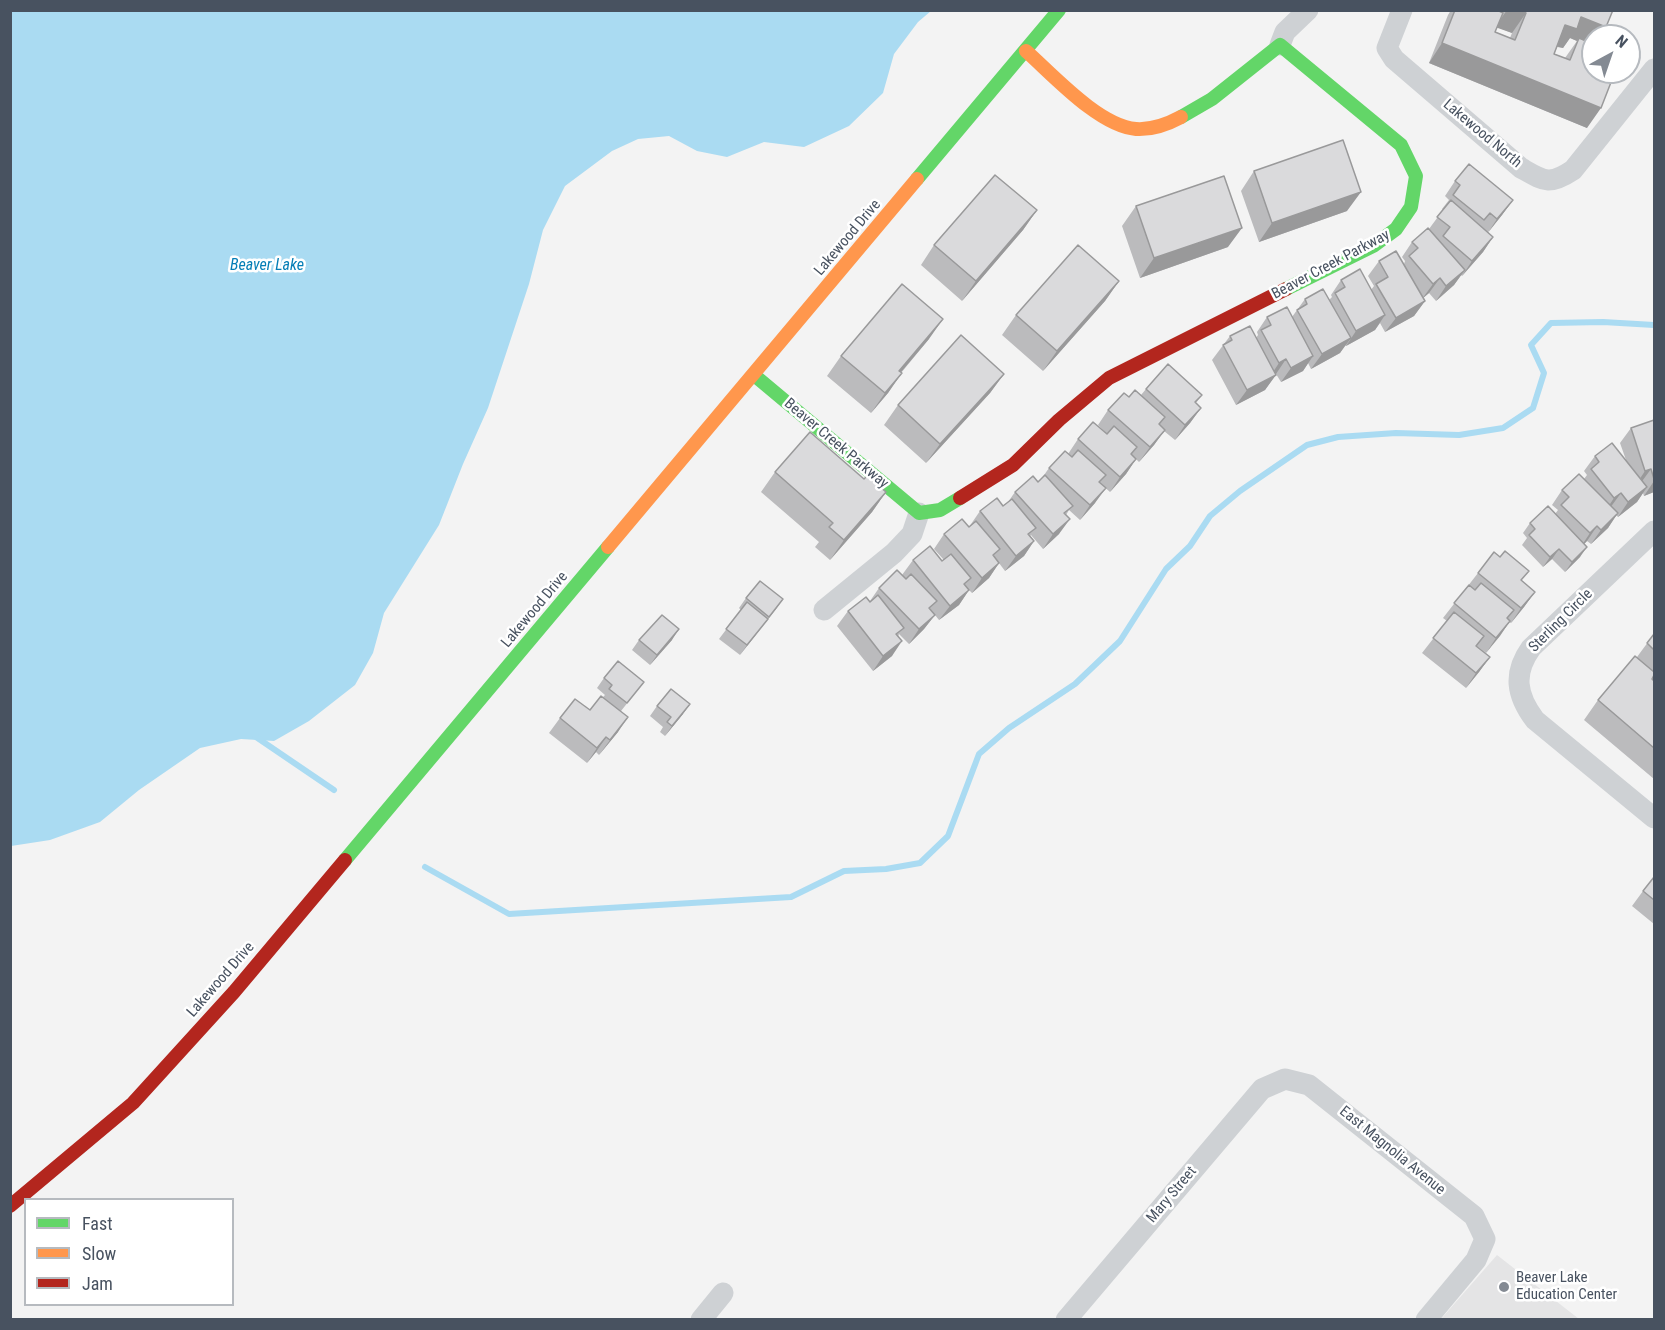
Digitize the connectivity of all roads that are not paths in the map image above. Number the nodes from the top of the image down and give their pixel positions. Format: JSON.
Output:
{"nodes":[{"id":1,"x":1059,"y":10,"type":"edge"},
{"id":2,"x":1308,"y":10,"type":"edge"},
{"id":3,"x":1402,"y":10,"type":"edge"},
{"id":4,"x":1280,"y":45,"type":"junction"},
{"id":5,"x":1026,"y":51,"type":"junction"},
{"id":6,"x":1654,"y":69,"type":"edge"},
{"id":7,"x":754,"y":375,"type":"junction"},
{"id":8,"x":919,"y":513,"type":"junction"},
{"id":9,"x":1654,"y":531,"type":"edge"},
{"id":10,"x":824,"y":610,"type":"dead end"},
{"id":11,"x":1654,"y":818,"type":"edge"},
{"id":12,"x":1285,"y":1079,"type":"joint"},
{"id":13,"x":10,"y":1206,"type":"edge"},
{"id":14,"x":723,"y":1293,"type":"dead end"},
{"id":15,"x":701,"y":1320,"type":"edge"},
{"id":16,"x":1066,"y":1320,"type":"edge"},
{"id":17,"x":1426,"y":1320,"type":"edge"}],
"edges":[{"from":1,"to":5,"type":"street","name":"Lakewood Drive"},
{"from":2,"to":4,"type":"street"},
{"from":3,"to":6,"type":"street","name":"Lakewood North"},
{"from":4,"to":5,"type":"street"},
{"from":4,"to":8,"type":"street","name":"Beaver Creek Parkway"},
{"from":5,"to":7,"type":"street","name":"Lakewood Drive"},
{"from":7,"to":8,"type":"street","name":"Beaver Creek Parkway"},
{"from":7,"to":13,"type":"street","name":"Lakewood Drive"},
{"from":8,"to":10,"type":"street"},
{"from":9,"to":11,"type":"street","name":"Sterling Circle"},
{"from":12,"to":16,"type":"street","name":"Mary Street"},
{"from":12,"to":17,"type":"street","name":"East Magnolia Avenue"},
{"from":14,"to":15,"type":"street"}]}
